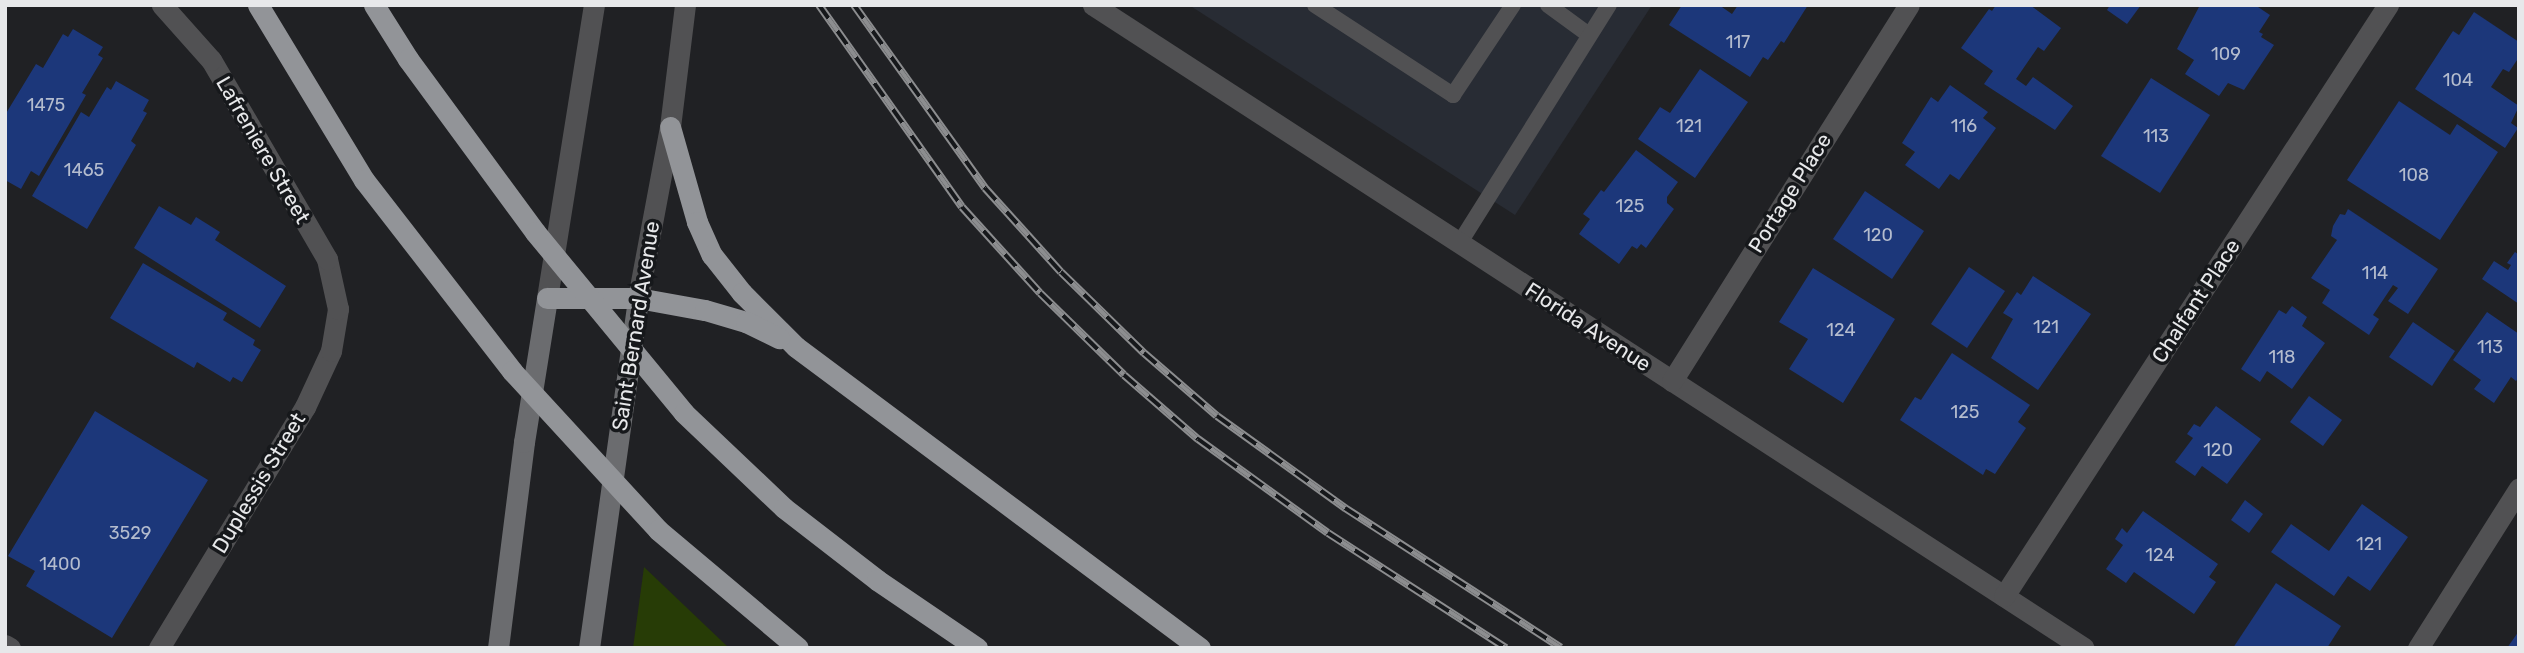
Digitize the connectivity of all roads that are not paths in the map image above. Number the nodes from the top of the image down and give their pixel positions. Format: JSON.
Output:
{"nodes":[{"id":1,"x":162,"y":5,"type":"edge"},
{"id":2,"x":258,"y":5,"type":"edge"},
{"id":3,"x":374,"y":5,"type":"edge"},
{"id":4,"x":594,"y":5,"type":"edge"},
{"id":5,"x":685,"y":5,"type":"edge"},
{"id":6,"x":1093,"y":5,"type":"edge"},
{"id":7,"x":1315,"y":5,"type":"edge"},
{"id":8,"x":1513,"y":5,"type":"edge"},
{"id":9,"x":1548,"y":5,"type":"edge"},
{"id":10,"x":1609,"y":5,"type":"edge"},
{"id":11,"x":1909,"y":5,"type":"edge"},
{"id":12,"x":2388,"y":5,"type":"edge"},
{"id":13,"x":1589,"y":35,"type":"junction"},
{"id":14,"x":670,"y":127,"type":"junction"},
{"id":15,"x":1460,"y":244,"type":"junction"},
{"id":16,"x":547,"y":298,"type":"junction"},
{"id":17,"x":638,"y":298,"type":"junction"},
{"id":18,"x":338,"y":309,"type":"joint"},
{"id":19,"x":796,"y":347,"type":"junction"},
{"id":20,"x":1672,"y":381,"type":"junction"},
{"id":21,"x":2519,"y":488,"type":"edge"},
{"id":22,"x":2004,"y":596,"type":"junction"},
{"id":23,"x":5,"y":645,"type":"edge"},
{"id":24,"x":10,"y":648,"type":"edge"},
{"id":25,"x":159,"y":648,"type":"edge"},
{"id":26,"x":498,"y":648,"type":"edge"},
{"id":27,"x":589,"y":648,"type":"edge"},
{"id":28,"x":798,"y":648,"type":"edge"},
{"id":29,"x":977,"y":648,"type":"edge"},
{"id":30,"x":1200,"y":648,"type":"edge"},
{"id":31,"x":2084,"y":648,"type":"edge"},
{"id":32,"x":2418,"y":648,"type":"edge"}],
"edges":[{"from":1,"to":18,"type":"street","name":"Lafreniere Street"},
{"from":2,"to":28,"type":"highway","bridge":true},
{"from":3,"to":29,"type":"highway","bridge":true},
{"from":4,"to":16,"type":"street"},
{"from":5,"to":14,"type":"street","name":"Saint Bernard Avenue"},
{"from":6,"to":15,"type":"street","name":"Florida Avenue"},
{"from":7,"to":8,"type":"lane"},
{"from":9,"to":13,"type":"lane"},
{"from":10,"to":13,"type":"lane"},
{"from":11,"to":20,"type":"street","name":"Portage Place"},
{"from":12,"to":22,"type":"street","name":"Chalfant Place"},
{"from":13,"to":15,"type":"lane"},
{"from":14,"to":17,"type":"street","name":"Saint Bernard Avenue"},
{"from":14,"to":19,"type":"highway"},
{"from":15,"to":20,"type":"street","name":"Florida Avenue"},
{"from":16,"to":17,"type":"highway"},
{"from":16,"to":26,"type":"main road"},
{"from":17,"to":19,"type":"highway"},
{"from":17,"to":27,"type":"main road","name":"Saint Bernard Avenue"},
{"from":18,"to":25,"type":"street","name":"Duplessis Street"},
{"from":19,"to":30,"type":"highway"},
{"from":20,"to":22,"type":"street","name":"Florida Avenue"},
{"from":21,"to":32,"type":"street"},
{"from":22,"to":31,"type":"street","name":"Florida Avenue"},
{"from":23,"to":24,"type":"street"}]}
